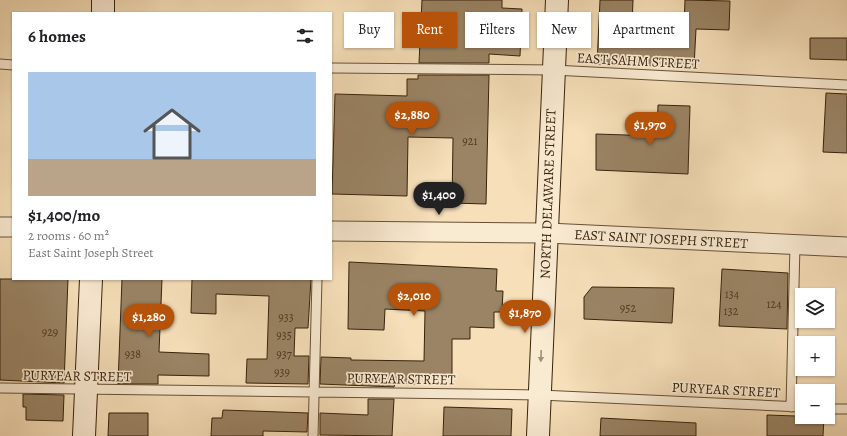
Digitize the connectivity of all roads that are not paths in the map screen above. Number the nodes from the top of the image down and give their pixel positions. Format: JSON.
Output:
{"nodes":[{"id":1,"x":103,"y":0,"type":"edge"},
{"id":2,"x":557,"y":0,"type":"edge"},
{"id":3,"x":103,"y":12,"type":"edge"},
{"id":4,"x":0,"y":64,"type":"edge"},
{"id":5,"x":12,"y":65,"type":"edge"},
{"id":6,"x":332,"y":68,"type":"edge"},
{"id":7,"x":554,"y":70,"type":"junction"},
{"id":8,"x":847,"y":85,"type":"edge"},
{"id":9,"x":0,"y":227,"type":"edge"},
{"id":10,"x":12,"y":227,"type":"edge"},
{"id":11,"x":332,"y":231,"type":"edge"},
{"id":12,"x":547,"y":233,"type":"junction"},
{"id":13,"x":795,"y":245,"type":"junction"},
{"id":14,"x":847,"y":247,"type":"edge"},
{"id":15,"x":91,"y":280,"type":"edge"},
{"id":16,"x":317,"y":280,"type":"edge"},
{"id":17,"x":0,"y":388,"type":"edge"},
{"id":18,"x":86,"y":390,"type":"junction"},
{"id":19,"x":314,"y":392,"type":"junction"},
{"id":20,"x":540,"y":395,"type":"junction"},
{"id":21,"x":791,"y":407,"type":"junction"},
{"id":22,"x":795,"y":407,"type":"edge"},
{"id":23,"x":835,"y":409,"type":"edge"},
{"id":24,"x":847,"y":409,"type":"edge"},
{"id":25,"x":84,"y":436,"type":"edge"},
{"id":26,"x":313,"y":436,"type":"edge"},
{"id":27,"x":538,"y":436,"type":"edge"}],
"edges":[{"from":1,"to":3,"type":"main road"},
{"from":2,"to":7,"type":"main road","name":"NORTH DELAWARE STREET"},
{"from":4,"to":5,"type":"lane"},
{"from":6,"to":7,"type":"lane","name":"EAST SAHM STREET"},
{"from":7,"to":8,"type":"lane","name":"EAST SAHM STREET"},
{"from":7,"to":12,"type":"main road","name":"NORTH DELAWARE STREET"},
{"from":9,"to":10,"type":"street"},
{"from":11,"to":12,"type":"street","name":"EAST SAINT JOSEPH STREET"},
{"from":12,"to":13,"type":"street","name":"EAST SAINT JOSEPH STREET"},
{"from":12,"to":20,"type":"main road","name":"NORTH DELAWARE STREET","one_way":true},
{"from":13,"to":14,"type":"street","name":"EAST SAINT JOSEPH STREET"},
{"from":13,"to":21,"type":"lane"},
{"from":15,"to":18,"type":"main road"},
{"from":16,"to":19,"type":"lane"},
{"from":17,"to":18,"type":"lane","name":"PURYEAR STREET"},
{"from":18,"to":19,"type":"lane","name":"PURYEAR STREET"},
{"from":18,"to":25,"type":"main road"},
{"from":19,"to":20,"type":"lane","name":"PURYEAR STREET"},
{"from":19,"to":26,"type":"lane"},
{"from":20,"to":21,"type":"lane","name":"PURYEAR STREET"},
{"from":20,"to":27,"type":"main road","name":"NORTH DELAWARE STREET"},
{"from":21,"to":22,"type":"lane","name":"PURYEAR STREET"},
{"from":23,"to":24,"type":"lane"}]}
